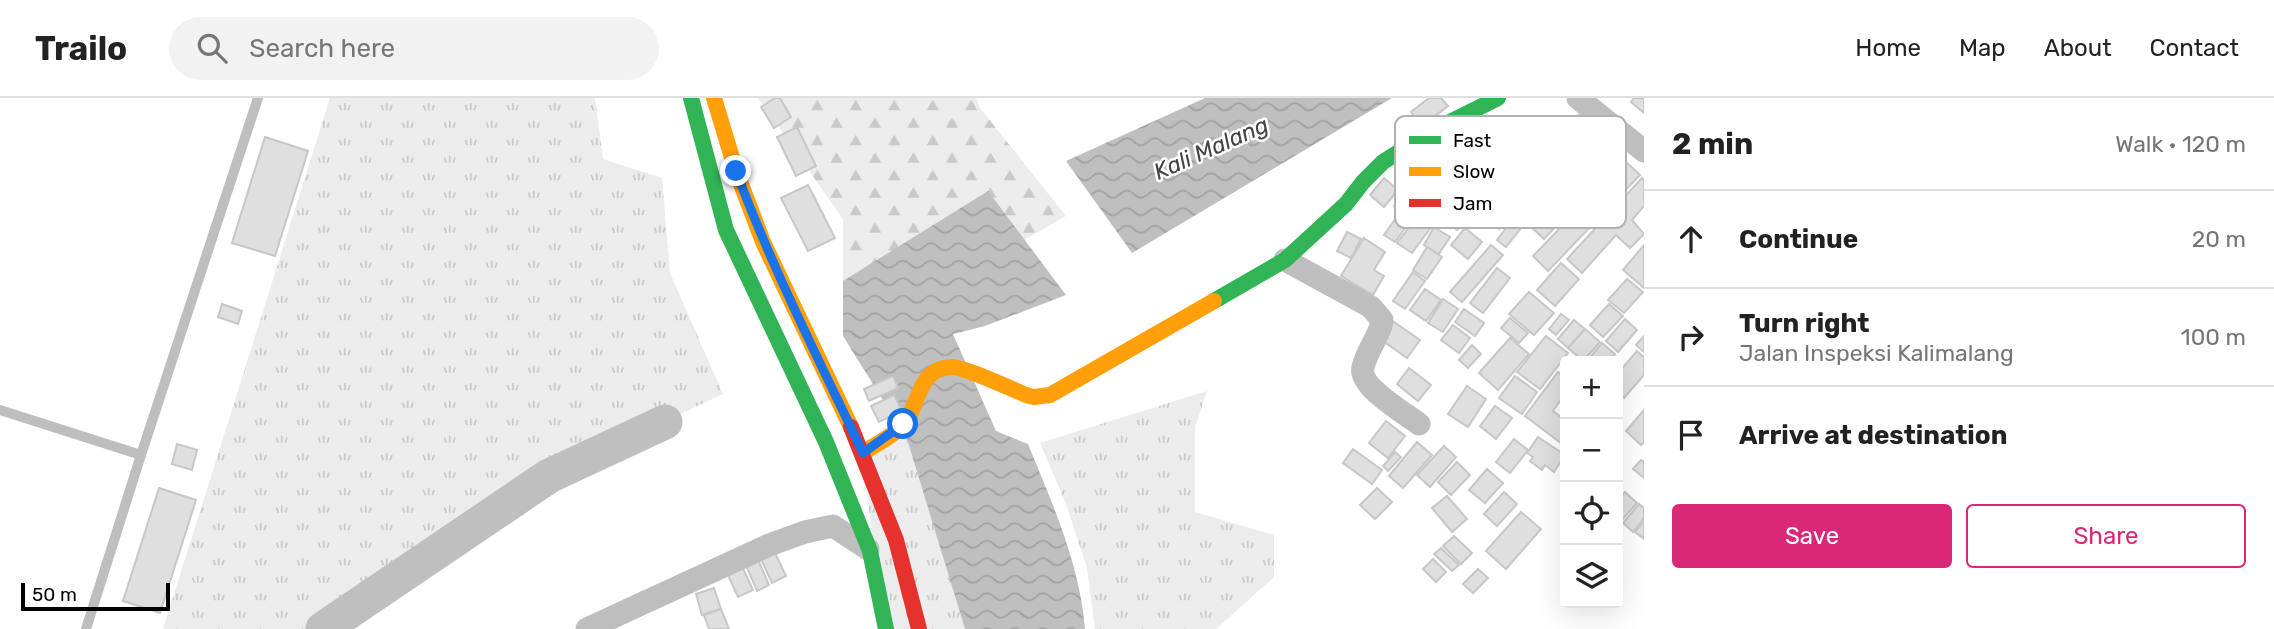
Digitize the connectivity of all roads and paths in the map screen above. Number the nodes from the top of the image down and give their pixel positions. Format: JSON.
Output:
{"nodes":[{"id":1,"x":258,"y":98,"type":"edge"},
{"id":2,"x":691,"y":98,"type":"edge"},
{"id":3,"x":714,"y":98,"type":"edge"},
{"id":4,"x":1498,"y":98,"type":"edge"},
{"id":5,"x":1578,"y":98,"type":"edge"},
{"id":6,"x":1462,"y":116,"type":"edge"},
{"id":7,"x":1600,"y":116,"type":"edge"},
{"id":8,"x":1626,"y":137,"type":"edge"},
{"id":9,"x":1644,"y":151,"type":"edge"},
{"id":10,"x":1395,"y":154,"type":"edge"},
{"id":11,"x":1285,"y":260,"type":"junction"},
{"id":12,"x":0,"y":410,"type":"edge"},
{"id":13,"x":1419,"y":424,"type":"dead end"},
{"id":14,"x":863,"y":453,"type":"junction"},
{"id":15,"x":141,"y":454,"type":"junction"},
{"id":16,"x":870,"y":551,"type":"junction"},
{"id":17,"x":86,"y":629,"type":"edge"},
{"id":18,"x":587,"y":629,"type":"edge"},
{"id":19,"x":886,"y":629,"type":"edge"},
{"id":20,"x":919,"y":629,"type":"edge"}],
"edges":[{"from":1,"to":15,"type":"lane"},
{"from":2,"to":16,"type":"main road"},
{"from":3,"to":14,"type":"main road"},
{"from":4,"to":6,"type":"main road"},
{"from":5,"to":7,"type":"street"},
{"from":8,"to":9,"type":"street"},
{"from":10,"to":11,"type":"main road"},
{"from":11,"to":13,"type":"street"},
{"from":11,"to":14,"type":"main road"},
{"from":12,"to":15,"type":"lane"},
{"from":14,"to":20,"type":"main road"},
{"from":15,"to":17,"type":"lane"},
{"from":16,"to":18,"type":"street"},
{"from":16,"to":19,"type":"main road"}]}
